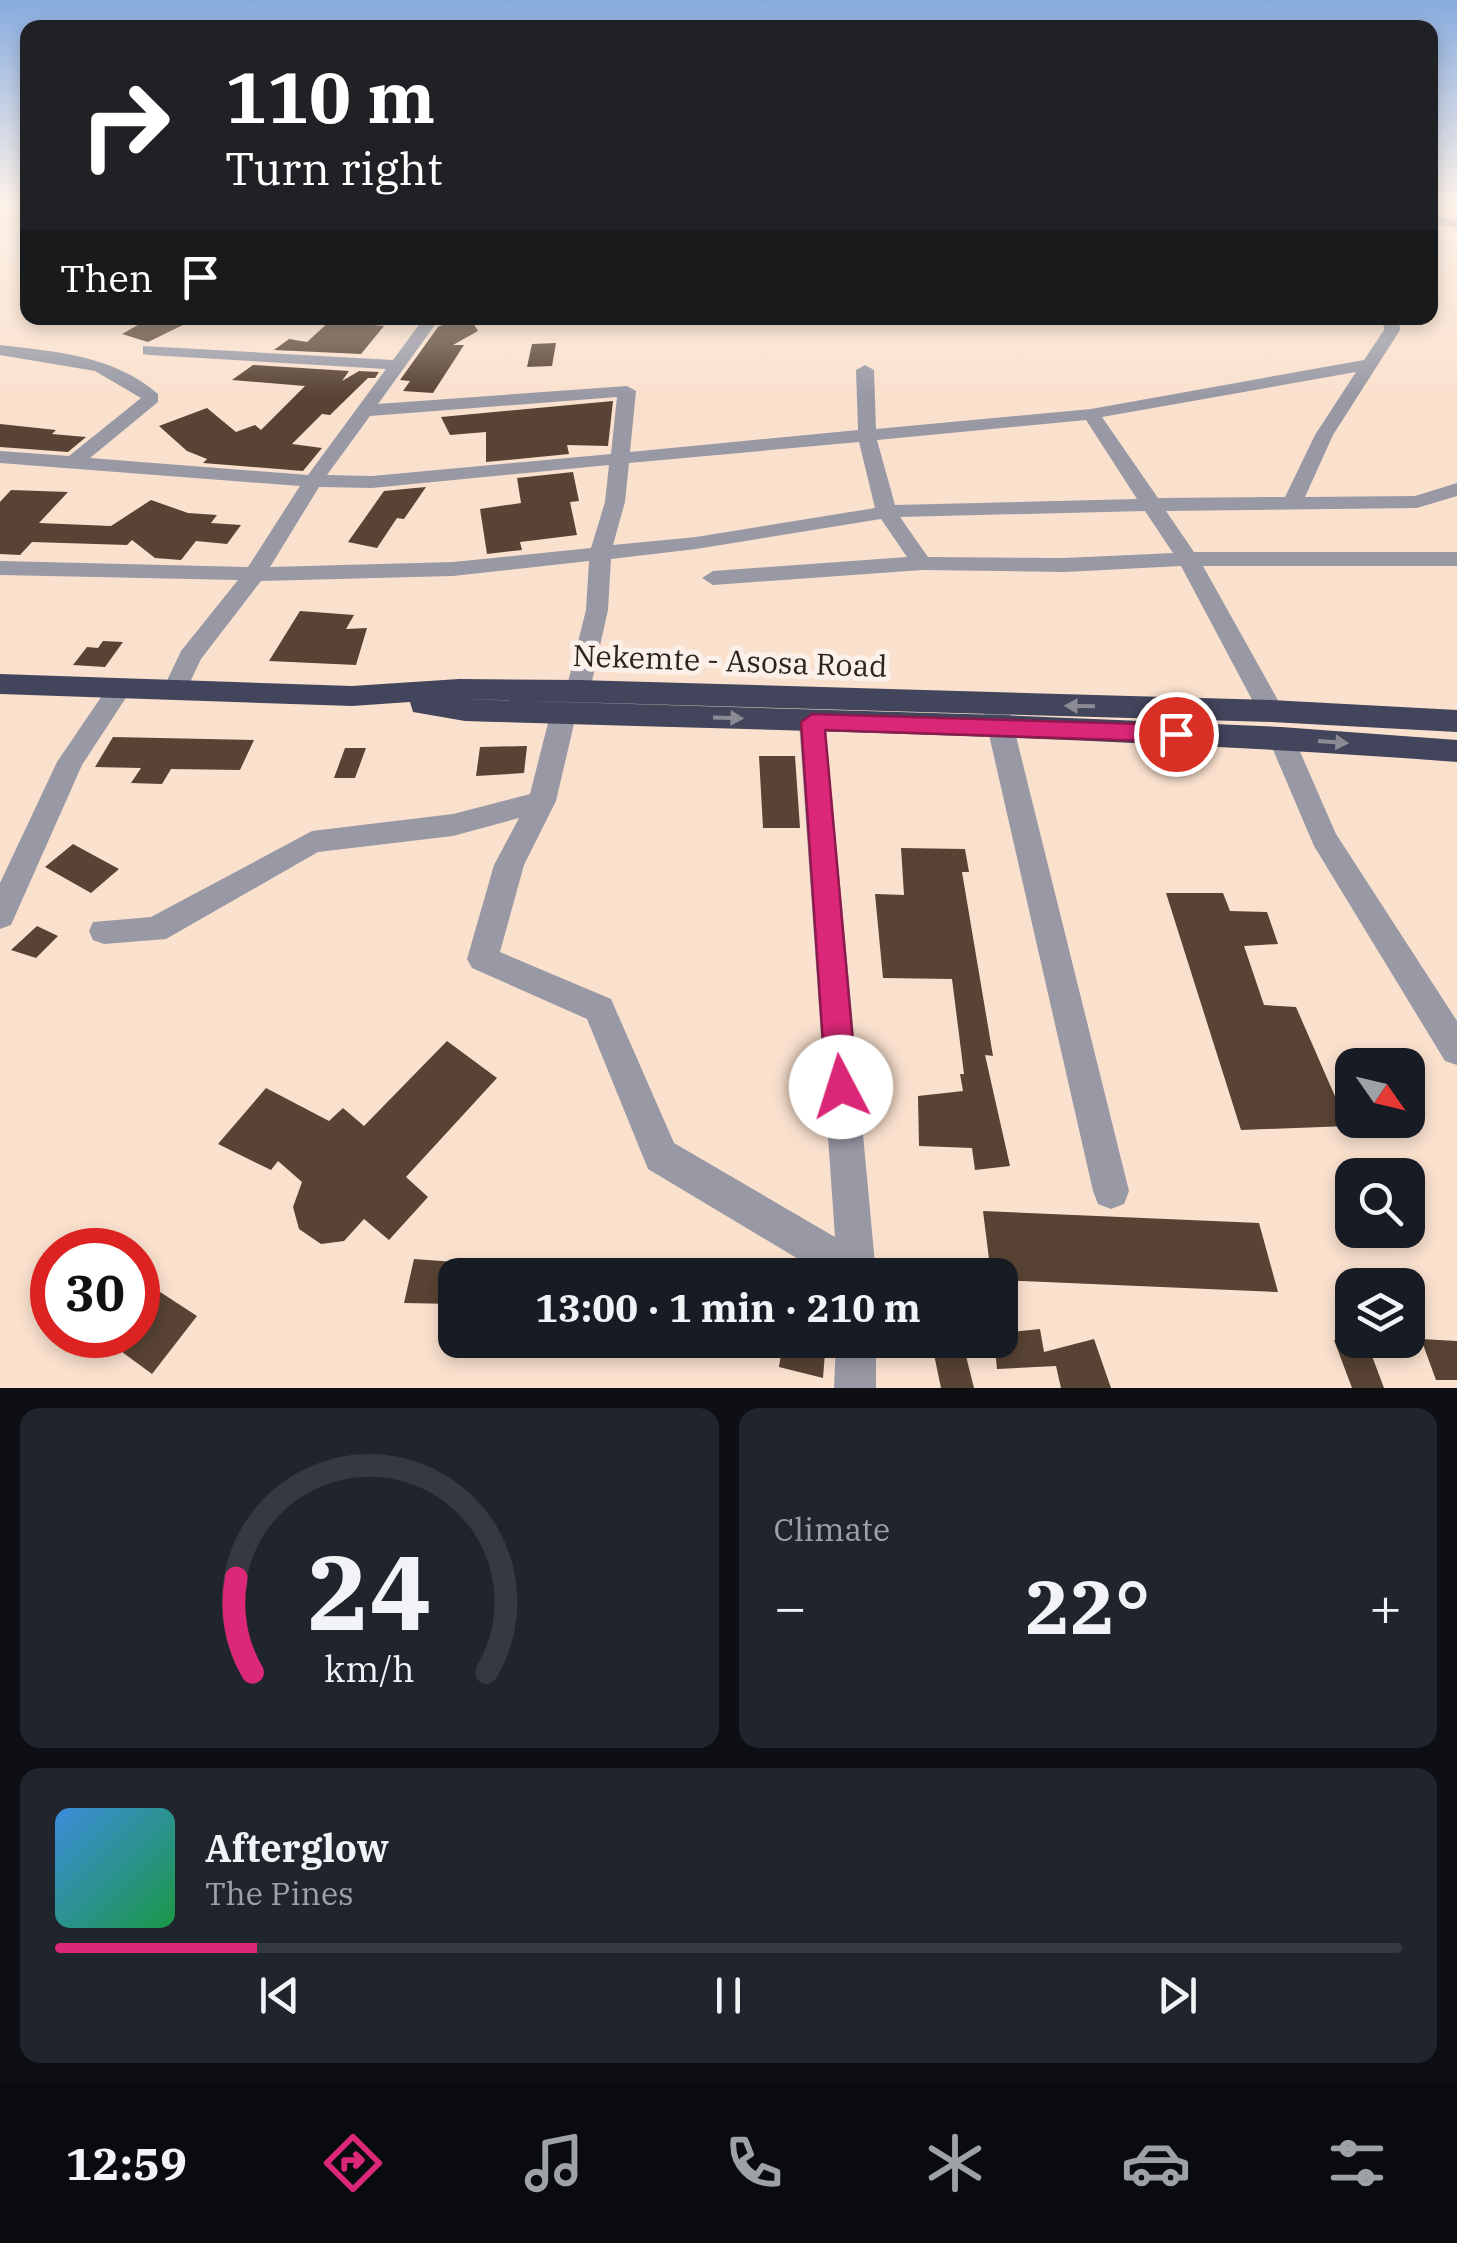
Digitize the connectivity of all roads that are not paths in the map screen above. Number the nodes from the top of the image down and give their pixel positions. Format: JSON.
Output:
{"nodes":[{"id":1,"x":426,"y":325,"type":"edge"},
{"id":2,"x":1392,"y":325,"type":"edge"},
{"id":3,"x":0,"y":350,"type":"edge"},
{"id":4,"x":149,"y":350,"type":"dead end"},
{"id":5,"x":1370,"y":364,"type":"junction"},
{"id":6,"x":397,"y":365,"type":"junction"},
{"id":7,"x":865,"y":370,"type":"dead end"},
{"id":8,"x":364,"y":412,"type":"junction"},
{"id":9,"x":1091,"y":414,"type":"junction"},
{"id":10,"x":867,"y":436,"type":"junction"},
{"id":11,"x":0,"y":457,"type":"edge"},
{"id":12,"x":621,"y":458,"type":"junction"},
{"id":13,"x":73,"y":463,"type":"junction"},
{"id":14,"x":313,"y":481,"type":"junction"},
{"id":15,"x":1457,"y":488,"type":"edge"},
{"id":16,"x":1293,"y":503,"type":"junction"},
{"id":17,"x":1153,"y":504,"type":"junction"},
{"id":18,"x":886,"y":512,"type":"junction"},
{"id":19,"x":600,"y":554,"type":"junction"},
{"id":20,"x":1457,"y":559,"type":"edge"},
{"id":21,"x":1188,"y":560,"type":"junction"},
{"id":22,"x":922,"y":563,"type":"junction"},
{"id":23,"x":0,"y":568,"type":"edge"},
{"id":24,"x":255,"y":574,"type":"junction"},
{"id":25,"x":713,"y":578,"type":"dead end"},
{"id":26,"x":0,"y":684,"type":"edge"},
{"id":27,"x":120,"y":688,"type":"junction"},
{"id":28,"x":175,"y":689,"type":"junction"},
{"id":29,"x":571,"y":701,"type":"junction"},
{"id":30,"x":997,"y":715,"type":"junction"},
{"id":31,"x":1457,"y":721,"type":"edge"},
{"id":32,"x":812,"y":722,"type":"junction"},
{"id":33,"x":1276,"y":724,"type":"junction"},
{"id":34,"x":1457,"y":751,"type":"edge"},
{"id":35,"x":542,"y":802,"type":"junction"},
{"id":36,"x":0,"y":916,"type":"edge"},
{"id":37,"x":104,"y":932,"type":"dead end"},
{"id":38,"x":1457,"y":1050,"type":"edge"},
{"id":39,"x":1111,"y":1190,"type":"dead end"},
{"id":40,"x":832,"y":1258,"type":"edge"},
{"id":41,"x":856,"y":1258,"type":"edge"},
{"id":42,"x":856,"y":1358,"type":"edge"},
{"id":43,"x":856,"y":1388,"type":"edge"}],
"edges":[{"from":1,"to":6,"type":"street"},
{"from":2,"to":5,"type":"street"},
{"from":3,"to":13,"type":"street"},
{"from":4,"to":6,"type":"street"},
{"from":5,"to":9,"type":"street"},
{"from":5,"to":16,"type":"street"},
{"from":6,"to":8,"type":"street"},
{"from":7,"to":10,"type":"street"},
{"from":8,"to":12,"type":"street"},
{"from":8,"to":14,"type":"street"},
{"from":9,"to":10,"type":"street"},
{"from":9,"to":17,"type":"street"},
{"from":10,"to":12,"type":"street"},
{"from":10,"to":18,"type":"street"},
{"from":11,"to":13,"type":"street"},
{"from":12,"to":14,"type":"street"},
{"from":12,"to":19,"type":"street"},
{"from":13,"to":14,"type":"street"},
{"from":14,"to":24,"type":"street"},
{"from":15,"to":16,"type":"street"},
{"from":16,"to":17,"type":"street"},
{"from":17,"to":18,"type":"street"},
{"from":17,"to":21,"type":"street"},
{"from":18,"to":19,"type":"street"},
{"from":18,"to":22,"type":"street"},
{"from":19,"to":24,"type":"street"},
{"from":19,"to":29,"type":"street"},
{"from":20,"to":21,"type":"street"},
{"from":21,"to":22,"type":"street"},
{"from":21,"to":33,"type":"street"},
{"from":22,"to":25,"type":"street"},
{"from":23,"to":24,"type":"street"},
{"from":24,"to":28,"type":"street"},
{"from":26,"to":27,"type":"highway"},
{"from":27,"to":28,"type":"highway"},
{"from":27,"to":36,"type":"street"},
{"from":28,"to":29,"type":"highway"},
{"from":29,"to":30,"type":"highway","name":"Nekemte - Asosa Road"},
{"from":29,"to":32,"type":"highway","one_way":true},
{"from":29,"to":35,"type":"street"},
{"from":30,"to":32,"type":"highway"},
{"from":30,"to":33,"type":"highway"},
{"from":30,"to":39,"type":"street"},
{"from":31,"to":33,"type":"highway"},
{"from":32,"to":41,"type":"street"},
{"from":33,"to":34,"type":"highway","one_way":true},
{"from":33,"to":38,"type":"street"},
{"from":35,"to":37,"type":"street"},
{"from":35,"to":40,"type":"street"},
{"from":42,"to":43,"type":"street"}]}
